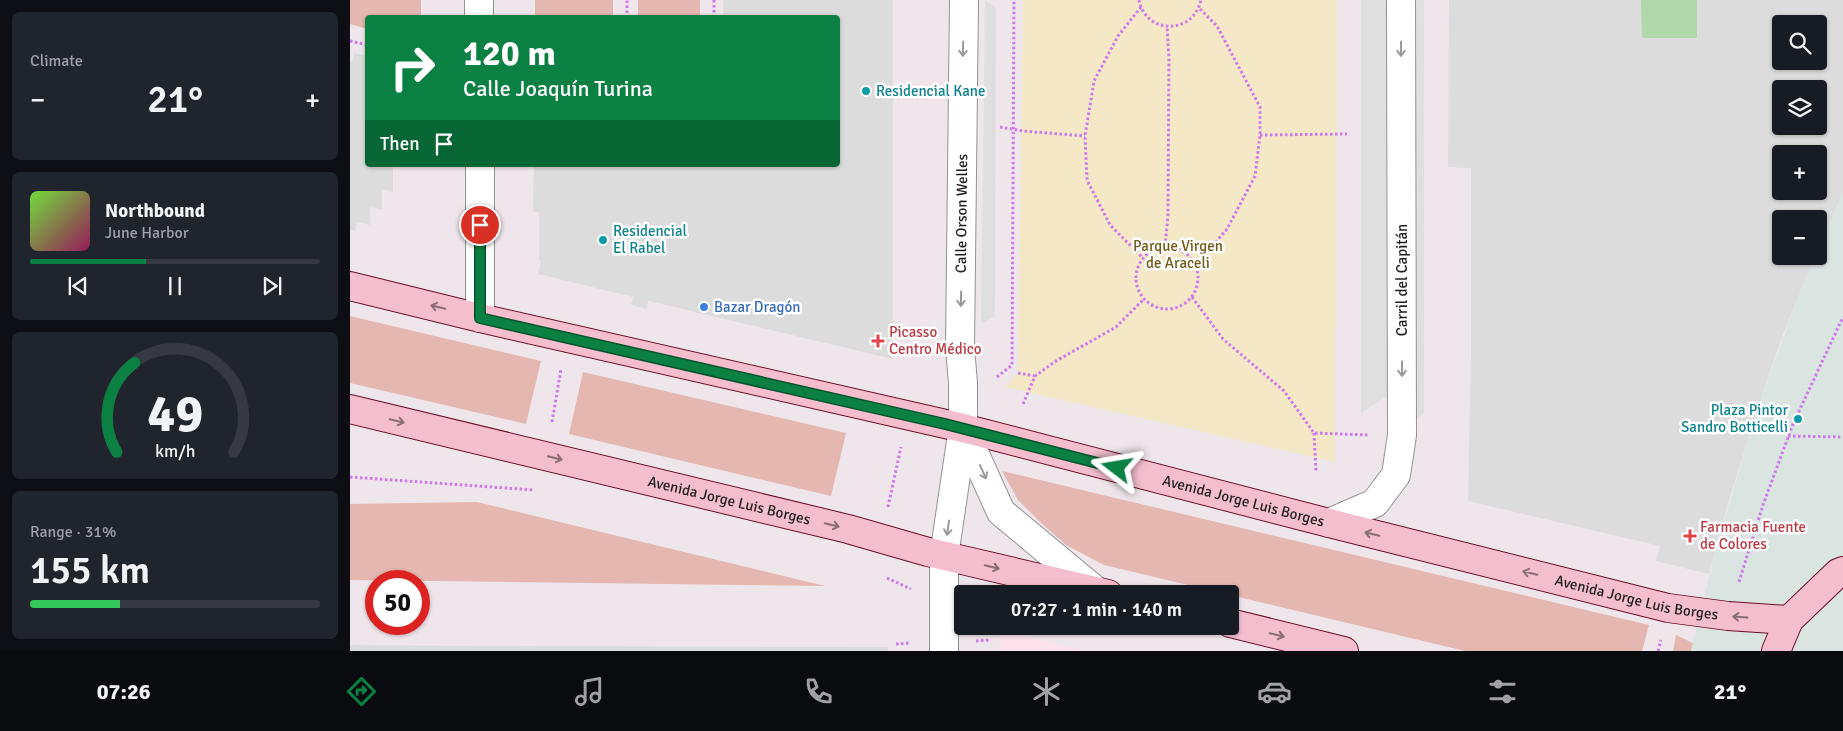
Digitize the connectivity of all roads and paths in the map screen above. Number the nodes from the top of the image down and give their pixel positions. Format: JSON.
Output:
{"nodes":[{"id":1,"x":479,"y":0,"type":"edge"},
{"id":2,"x":627,"y":0,"type":"edge"},
{"id":3,"x":714,"y":0,"type":"edge"},
{"id":4,"x":964,"y":0,"type":"edge"},
{"id":5,"x":1139,"y":0,"type":"edge"},
{"id":6,"x":1200,"y":0,"type":"edge"},
{"id":7,"x":1401,"y":0,"type":"edge"},
{"id":8,"x":1141,"y":7,"type":"junction"},
{"id":9,"x":1199,"y":8,"type":"junction"},
{"id":10,"x":479,"y":15,"type":"edge"},
{"id":11,"x":626,"y":15,"type":"edge"},
{"id":12,"x":714,"y":15,"type":"edge"},
{"id":13,"x":1167,"y":26,"type":"junction"},
{"id":14,"x":350,"y":40,"type":"edge"},
{"id":15,"x":365,"y":44,"type":"edge"},
{"id":16,"x":1000,"y":127,"type":"dead end"},
{"id":17,"x":1347,"y":134,"type":"dead end"},
{"id":18,"x":1260,"y":135,"type":"junction"},
{"id":19,"x":1085,"y":136,"type":"junction"},
{"id":20,"x":480,"y":167,"type":"edge"},
{"id":21,"x":1166,"y":246,"type":"junction"},
{"id":22,"x":1143,"y":258,"type":"junction"},
{"id":23,"x":1196,"y":265,"type":"junction"},
{"id":24,"x":350,"y":286,"type":"edge"},
{"id":25,"x":1192,"y":297,"type":"junction"},
{"id":26,"x":1144,"y":299,"type":"junction"},
{"id":27,"x":1843,"y":317,"type":"edge"},
{"id":28,"x":480,"y":318,"type":"junction"},
{"id":29,"x":1018,"y":373,"type":"dead end"},
{"id":30,"x":1035,"y":376,"type":"junction"},
{"id":31,"x":1023,"y":404,"type":"dead end"},
{"id":32,"x":350,"y":409,"type":"edge"},
{"id":33,"x":963,"y":428,"type":"junction"},
{"id":34,"x":1314,"y":434,"type":"junction"},
{"id":35,"x":1346,"y":434,"type":"dead end"},
{"id":36,"x":1788,"y":436,"type":"junction"},
{"id":37,"x":1843,"y":437,"type":"edge"},
{"id":38,"x":1316,"y":471,"type":"dead end"},
{"id":39,"x":1330,"y":523,"type":"junction"},
{"id":40,"x":944,"y":556,"type":"junction"},
{"id":41,"x":1843,"y":571,"type":"edge"},
{"id":42,"x":1070,"y":585,"type":"edge"},
{"id":43,"x":1092,"y":585,"type":"edge"},
{"id":44,"x":1728,"y":616,"type":"junction"},
{"id":45,"x":1789,"y":620,"type":"junction"},
{"id":46,"x":1239,"y":625,"type":"edge"},
{"id":47,"x":944,"y":651,"type":"edge"},
{"id":48,"x":1344,"y":651,"type":"edge"},
{"id":49,"x":1776,"y":651,"type":"edge"}],
"edges":[{"from":1,"to":10,"type":"street"},
{"from":2,"to":11,"type":"path"},
{"from":3,"to":12,"type":"path"},
{"from":4,"to":33,"type":"street","name":"Calle Orson Welles","one_way":true},
{"from":5,"to":8,"type":"path"},
{"from":6,"to":9,"type":"path"},
{"from":7,"to":39,"type":"street","name":"Carril del Capitán","one_way":true},
{"from":8,"to":13,"type":"path"},
{"from":8,"to":19,"type":"path"},
{"from":9,"to":13,"type":"path"},
{"from":9,"to":18,"type":"path"},
{"from":13,"to":21,"type":"path"},
{"from":14,"to":15,"type":"path"},
{"from":16,"to":19,"type":"path"},
{"from":17,"to":18,"type":"path"},
{"from":18,"to":23,"type":"path"},
{"from":19,"to":22,"type":"path"},
{"from":20,"to":28,"type":"street"},
{"from":21,"to":22,"type":"path"},
{"from":21,"to":23,"type":"path"},
{"from":22,"to":26,"type":"path"},
{"from":23,"to":25,"type":"path"},
{"from":28,"to":24,"type":"main road","name":"Avenida Jorge Luis Borges","one_way":true},
{"from":25,"to":26,"type":"path"},
{"from":25,"to":34,"type":"path"},
{"from":26,"to":30,"type":"path"},
{"from":27,"to":36,"type":"path"},
{"from":28,"to":33,"type":"main road","name":"Avenida Jorge Luis Borges"},
{"from":29,"to":30,"type":"path"},
{"from":30,"to":31,"type":"path"},
{"from":32,"to":40,"type":"main road","name":"Avenida Jorge Luis Borges","one_way":true},
{"from":33,"to":39,"type":"main road","name":"Avenida Jorge Luis Borges"},
{"from":33,"to":40,"type":"street","name":"Calle Orson Welles","one_way":true},
{"from":33,"to":43,"type":"street","name":"Calle Orson Welles","one_way":true},
{"from":34,"to":35,"type":"path"},
{"from":34,"to":38,"type":"path"},
{"from":36,"to":37,"type":"path"},
{"from":36,"to":44,"type":"path"},
{"from":44,"to":39,"type":"main road","name":"Avenida Jorge Luis Borges","one_way":true},
{"from":40,"to":42,"type":"main road","name":"Avenida Jorge Luis Borges","one_way":true},
{"from":40,"to":47,"type":"street","name":"Calle Orson Welles"},
{"from":41,"to":45,"type":"main road"},
{"from":45,"to":44,"type":"main road","name":"Avenida Jorge Luis Borges","one_way":true},
{"from":45,"to":49,"type":"main road"},
{"from":46,"to":48,"type":"main road","one_way":true}]}
